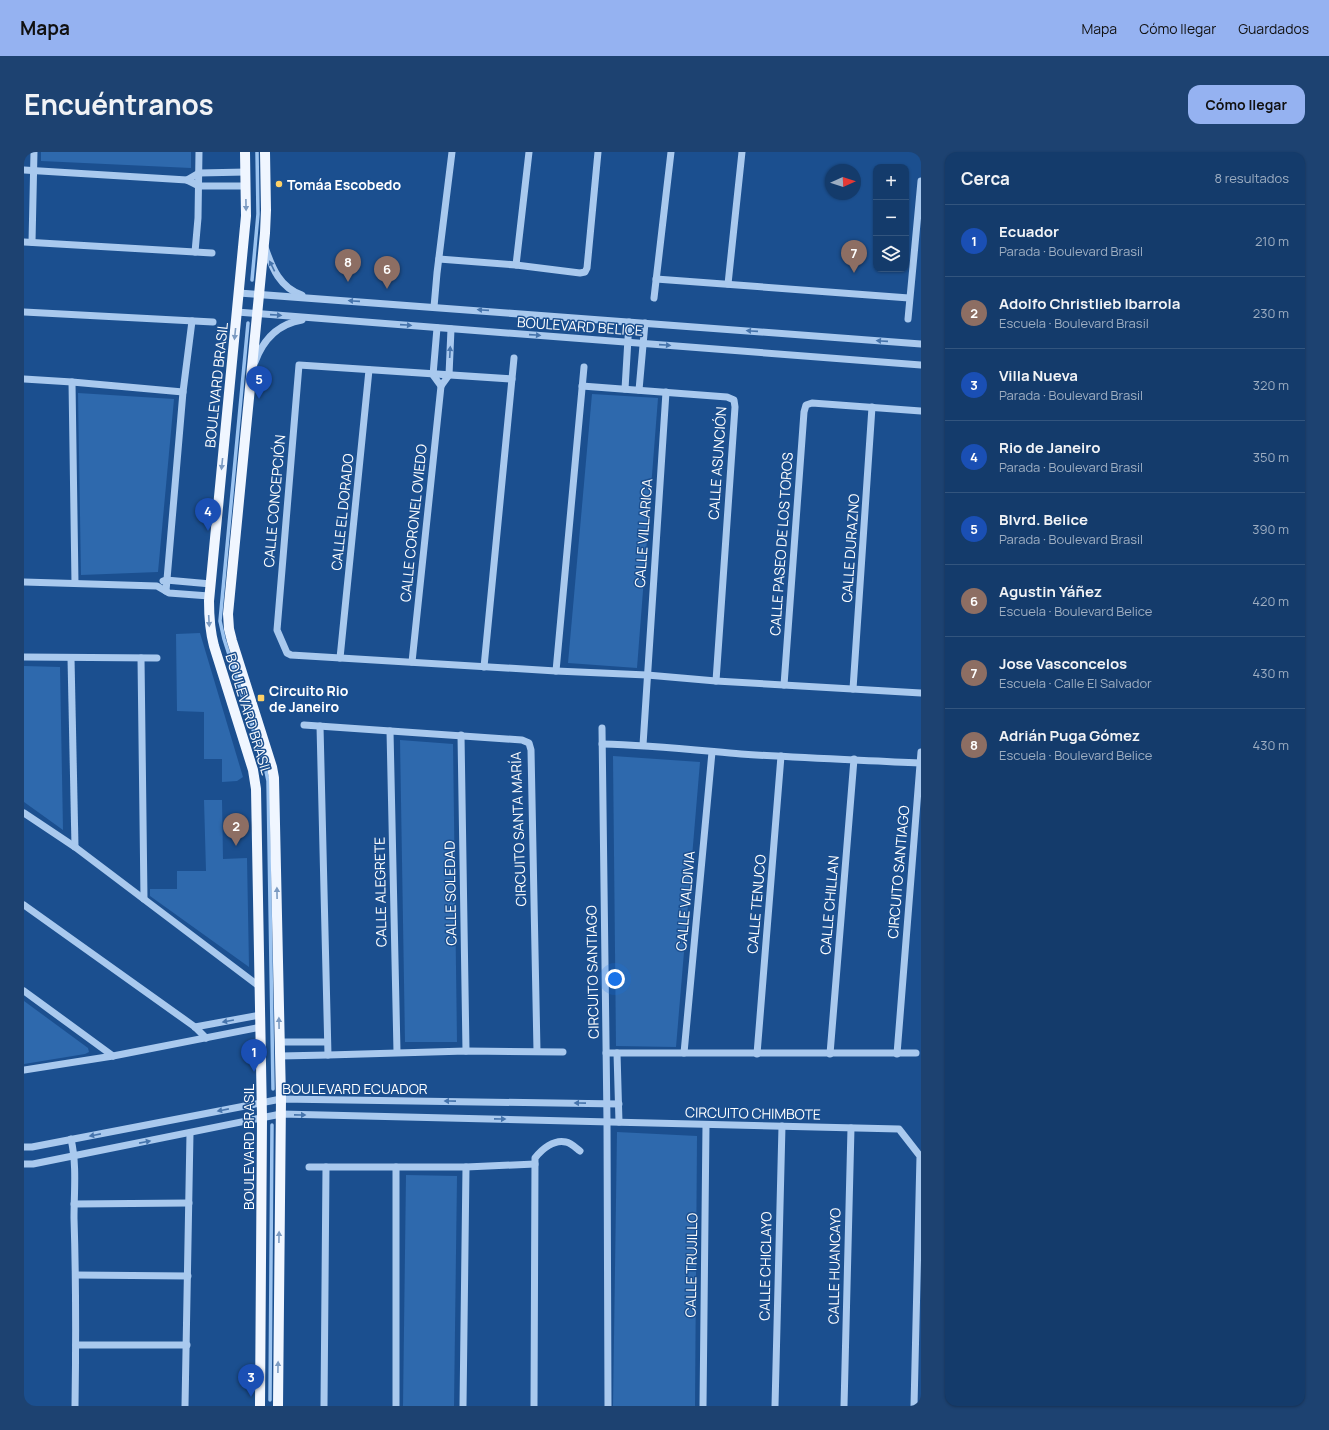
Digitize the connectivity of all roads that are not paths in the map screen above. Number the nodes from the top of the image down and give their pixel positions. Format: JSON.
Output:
{"nodes":[{"id":1,"x":34,"y":152,"type":"edge"},
{"id":2,"x":199,"y":152,"type":"edge"},
{"id":3,"x":245,"y":152,"type":"edge"},
{"id":4,"x":265,"y":152,"type":"edge"},
{"id":5,"x":452,"y":152,"type":"edge"},
{"id":6,"x":529,"y":152,"type":"edge"},
{"id":7,"x":598,"y":152,"type":"edge"},
{"id":8,"x":671,"y":152,"type":"edge"},
{"id":9,"x":742,"y":152,"type":"edge"},
{"id":10,"x":24,"y":170,"type":"edge"},
{"id":11,"x":34,"y":170,"type":"junction"},
{"id":12,"x":246,"y":172,"type":"junction"},
{"id":13,"x":199,"y":173,"type":"junction"},
{"id":14,"x":187,"y":180,"type":"junction"},
{"id":15,"x":921,"y":181,"type":"edge"},
{"id":16,"x":199,"y":186,"type":"junction"},
{"id":17,"x":246,"y":186,"type":"junction"},
{"id":18,"x":24,"y":242,"type":"edge"},
{"id":19,"x":32,"y":242,"type":"junction"},
{"id":20,"x":264,"y":245,"type":"junction"},
{"id":21,"x":196,"y":252,"type":"junction"},
{"id":22,"x":212,"y":253,"type":"dead end"},
{"id":23,"x":439,"y":259,"type":"junction"},
{"id":24,"x":516,"y":265,"type":"junction"},
{"id":25,"x":656,"y":279,"type":"junction"},
{"id":26,"x":728,"y":284,"type":"junction"},
{"id":27,"x":239,"y":293,"type":"junction"},
{"id":28,"x":259,"y":294,"type":"junction"},
{"id":29,"x":310,"y":298,"type":"junction"},
{"id":30,"x":654,"y":298,"type":"dead end"},
{"id":31,"x":909,"y":298,"type":"junction"},
{"id":32,"x":434,"y":307,"type":"junction"},
{"id":33,"x":24,"y":312,"type":"edge"},
{"id":34,"x":237,"y":312,"type":"junction"},
{"id":35,"x":257,"y":314,"type":"junction"},
{"id":36,"x":311,"y":318,"type":"junction"},
{"id":37,"x":908,"y":319,"type":"dead end"},
{"id":38,"x":192,"y":320,"type":"junction"},
{"id":39,"x":213,"y":322,"type":"dead end"},
{"id":40,"x":629,"y":322,"type":"junction"},
{"id":41,"x":645,"y":323,"type":"junction"},
{"id":42,"x":437,"y":328,"type":"junction"},
{"id":43,"x":451,"y":329,"type":"junction"},
{"id":44,"x":629,"y":342,"type":"junction"},
{"id":45,"x":643,"y":344,"type":"junction"},
{"id":46,"x":921,"y":344,"type":"edge"},
{"id":47,"x":514,"y":358,"type":"dead end"},
{"id":48,"x":921,"y":365,"type":"edge"},
{"id":49,"x":584,"y":367,"type":"dead end"},
{"id":50,"x":369,"y":370,"type":"junction"},
{"id":51,"x":251,"y":372,"type":"junction"},
{"id":52,"x":433,"y":375,"type":"junction"},
{"id":53,"x":449,"y":375,"type":"junction"},
{"id":54,"x":24,"y":379,"type":"edge"},
{"id":55,"x":512,"y":379,"type":"junction"},
{"id":56,"x":72,"y":382,"type":"junction"},
{"id":57,"x":441,"y":386,"type":"junction"},
{"id":58,"x":582,"y":386,"type":"junction"},
{"id":59,"x":625,"y":389,"type":"junction"},
{"id":60,"x":639,"y":390,"type":"junction"},
{"id":61,"x":183,"y":392,"type":"junction"},
{"id":62,"x":666,"y":392,"type":"junction"},
{"id":63,"x":872,"y":407,"type":"junction"},
{"id":64,"x":921,"y":411,"type":"edge"},
{"id":65,"x":166,"y":580,"type":"junction"},
{"id":66,"x":24,"y":582,"type":"edge"},
{"id":67,"x":75,"y":583,"type":"junction"},
{"id":68,"x":211,"y":584,"type":"junction"},
{"id":69,"x":157,"y":586,"type":"junction"},
{"id":70,"x":166,"y":590,"type":"junction"},
{"id":71,"x":210,"y":596,"type":"junction"},
{"id":72,"x":24,"y":657,"type":"edge"},
{"id":73,"x":71,"y":658,"type":"junction"},
{"id":74,"x":141,"y":658,"type":"junction"},
{"id":75,"x":157,"y":658,"type":"dead end"},
{"id":76,"x":340,"y":658,"type":"junction"},
{"id":77,"x":412,"y":662,"type":"junction"},
{"id":78,"x":484,"y":667,"type":"junction"},
{"id":79,"x":556,"y":671,"type":"junction"},
{"id":80,"x":647,"y":675,"type":"junction"},
{"id":81,"x":716,"y":681,"type":"junction"},
{"id":82,"x":784,"y":685,"type":"junction"},
{"id":83,"x":854,"y":689,"type":"junction"},
{"id":84,"x":921,"y":694,"type":"edge"},
{"id":85,"x":304,"y":725,"type":"dead end"},
{"id":86,"x":320,"y":726,"type":"junction"},
{"id":87,"x":602,"y":728,"type":"dead end"},
{"id":88,"x":390,"y":731,"type":"junction"},
{"id":89,"x":461,"y":735,"type":"junction"},
{"id":90,"x":602,"y":744,"type":"junction"},
{"id":91,"x":643,"y":745,"type":"junction"},
{"id":92,"x":712,"y":752,"type":"junction"},
{"id":93,"x":921,"y":752,"type":"edge"},
{"id":94,"x":781,"y":756,"type":"junction"},
{"id":95,"x":854,"y":759,"type":"junction"},
{"id":96,"x":920,"y":763,"type":"edge"},
{"id":97,"x":24,"y":813,"type":"edge"},
{"id":98,"x":74,"y":847,"type":"junction"},
{"id":99,"x":144,"y":899,"type":"junction"},
{"id":100,"x":24,"y":905,"type":"edge"},
{"id":101,"x":260,"y":988,"type":"junction"},
{"id":102,"x":24,"y":991,"type":"edge"},
{"id":103,"x":260,"y":1015,"type":"junction"},
{"id":104,"x":196,"y":1027,"type":"junction"},
{"id":105,"x":261,"y":1027,"type":"junction"},
{"id":106,"x":206,"y":1038,"type":"junction"},
{"id":107,"x":280,"y":1042,"type":"junction"},
{"id":108,"x":328,"y":1042,"type":"junction"},
{"id":109,"x":466,"y":1051,"type":"junction"},
{"id":110,"x":537,"y":1051,"type":"junction"},
{"id":111,"x":396,"y":1052,"type":"junction"},
{"id":112,"x":563,"y":1052,"type":"dead end"},
{"id":113,"x":606,"y":1053,"type":"junction"},
{"id":114,"x":617,"y":1053,"type":"junction"},
{"id":115,"x":684,"y":1053,"type":"junction"},
{"id":116,"x":916,"y":1053,"type":"dead end"},
{"id":117,"x":757,"y":1054,"type":"junction"},
{"id":118,"x":830,"y":1054,"type":"junction"},
{"id":119,"x":897,"y":1054,"type":"junction"},
{"id":120,"x":328,"y":1055,"type":"junction"},
{"id":121,"x":113,"y":1056,"type":"junction"},
{"id":122,"x":280,"y":1056,"type":"junction"},
{"id":123,"x":24,"y":1070,"type":"edge"},
{"id":124,"x":280,"y":1099,"type":"junction"},
{"id":125,"x":262,"y":1102,"type":"junction"},
{"id":126,"x":607,"y":1104,"type":"junction"},
{"id":127,"x":618,"y":1104,"type":"junction"},
{"id":128,"x":281,"y":1114,"type":"junction"},
{"id":129,"x":262,"y":1118,"type":"junction"},
{"id":130,"x":608,"y":1121,"type":"junction"},
{"id":131,"x":619,"y":1122,"type":"junction"},
{"id":132,"x":706,"y":1125,"type":"junction"},
{"id":133,"x":782,"y":1126,"type":"junction"},
{"id":134,"x":851,"y":1128,"type":"junction"},
{"id":135,"x":190,"y":1133,"type":"junction"},
{"id":136,"x":71,"y":1139,"type":"junction"},
{"id":137,"x":24,"y":1147,"type":"edge"},
{"id":138,"x":580,"y":1151,"type":"dead end"},
{"id":139,"x":74,"y":1156,"type":"junction"},
{"id":140,"x":24,"y":1164,"type":"edge"},
{"id":141,"x":535,"y":1164,"type":"junction"},
{"id":142,"x":309,"y":1167,"type":"dead end"},
{"id":143,"x":326,"y":1167,"type":"junction"},
{"id":144,"x":396,"y":1167,"type":"junction"},
{"id":145,"x":466,"y":1167,"type":"junction"},
{"id":146,"x":189,"y":1203,"type":"junction"},
{"id":147,"x":74,"y":1204,"type":"junction"},
{"id":148,"x":76,"y":1275,"type":"junction"},
{"id":149,"x":188,"y":1276,"type":"junction"},
{"id":150,"x":76,"y":1345,"type":"junction"},
{"id":151,"x":187,"y":1346,"type":"junction"},
{"id":152,"x":75,"y":1406,"type":"edge"},
{"id":153,"x":185,"y":1406,"type":"edge"},
{"id":154,"x":260,"y":1406,"type":"edge"},
{"id":155,"x":278,"y":1406,"type":"edge"},
{"id":156,"x":324,"y":1406,"type":"edge"},
{"id":157,"x":396,"y":1406,"type":"edge"},
{"id":158,"x":463,"y":1406,"type":"edge"},
{"id":159,"x":534,"y":1406,"type":"edge"},
{"id":160,"x":608,"y":1406,"type":"edge"},
{"id":161,"x":703,"y":1406,"type":"edge"},
{"id":162,"x":775,"y":1406,"type":"edge"},
{"id":163,"x":844,"y":1406,"type":"edge"},
{"id":164,"x":914,"y":1406,"type":"edge"}],
"edges":[{"from":1,"to":11,"type":"street"},
{"from":2,"to":13,"type":"street"},
{"from":3,"to":12,"type":"main road","name":"BOULEVARD BRASIL"},
{"from":4,"to":20,"type":"main road","name":"BOULEVARD BRASIL"},
{"from":5,"to":23,"type":"street"},
{"from":6,"to":24,"type":"street"},
{"from":7,"to":24,"type":"street"},
{"from":8,"to":25,"type":"street"},
{"from":9,"to":26,"type":"street"},
{"from":10,"to":11,"type":"street"},
{"from":11,"to":14,"type":"street"},
{"from":11,"to":19,"type":"street"},
{"from":12,"to":13,"type":"street"},
{"from":12,"to":17,"type":"main road","name":"BOULEVARD BRASIL"},
{"from":13,"to":14,"type":"street"},
{"from":13,"to":16,"type":"street"},
{"from":14,"to":16,"type":"street"},
{"from":15,"to":31,"type":"street"},
{"from":16,"to":17,"type":"street"},
{"from":16,"to":21,"type":"street"},
{"from":17,"to":27,"type":"main road","name":"BOULEVARD BRASIL","one_way":true},
{"from":18,"to":19,"type":"street"},
{"from":19,"to":21,"type":"street"},
{"from":20,"to":28,"type":"main road","name":"BOULEVARD BRASIL"},
{"from":29,"to":20,"type":"street","one_way":true},
{"from":21,"to":22,"type":"street"},
{"from":23,"to":24,"type":"street"},
{"from":23,"to":32,"type":"street"},
{"from":25,"to":26,"type":"street"},
{"from":25,"to":30,"type":"street"},
{"from":26,"to":31,"type":"street"},
{"from":27,"to":28,"type":"street","name":"BOULEVARD BELICE"},
{"from":27,"to":34,"type":"main road","name":"BOULEVARD BRASIL"},
{"from":28,"to":29,"type":"street","name":"BOULEVARD BELICE"},
{"from":28,"to":35,"type":"main road","name":"BOULEVARD BRASIL"},
{"from":32,"to":29,"type":"street","name":"BOULEVARD BELICE","one_way":true},
{"from":31,"to":37,"type":"street"},
{"from":40,"to":32,"type":"street","name":"BOULEVARD BELICE","one_way":true},
{"from":33,"to":38,"type":"street"},
{"from":34,"to":35,"type":"street","name":"BOULEVARD BELICE"},
{"from":34,"to":68,"type":"main road","name":"BOULEVARD BRASIL","one_way":true},
{"from":35,"to":36,"type":"street","name":"BOULEVARD BELICE","one_way":true},
{"from":35,"to":51,"type":"main road","name":"BOULEVARD BRASIL"},
{"from":36,"to":42,"type":"street","name":"BOULEVARD BELICE","one_way":true},
{"from":36,"to":51,"type":"street"},
{"from":38,"to":39,"type":"street"},
{"from":38,"to":61,"type":"street"},
{"from":40,"to":41,"type":"street","name":"BOULEVARD BELICE"},
{"from":40,"to":44,"type":"street"},
{"from":41,"to":45,"type":"street"},
{"from":46,"to":41,"type":"street","name":"BOULEVARD BELICE","one_way":true},
{"from":42,"to":43,"type":"street","name":"BOULEVARD BELICE"},
{"from":42,"to":52,"type":"street"},
{"from":43,"to":44,"type":"street","name":"BOULEVARD BELICE","one_way":true},
{"from":53,"to":43,"type":"street","one_way":true},
{"from":44,"to":45,"type":"street","name":"BOULEVARD BELICE"},
{"from":44,"to":59,"type":"street"},
{"from":45,"to":48,"type":"street","name":"BOULEVARD BELICE","one_way":true},
{"from":45,"to":60,"type":"street"},
{"from":47,"to":55,"type":"street"},
{"from":49,"to":58,"type":"street"},
{"from":50,"to":52,"type":"street","name":"CALLE CONCEPCIÓN"},
{"from":50,"to":76,"type":"street","name":"CALLE EL DORADO"},
{"from":50,"to":76,"type":"street","name":"CALLE CONCEPCIÓN"},
{"from":107,"to":51,"type":"main road","name":"BOULEVARD BRASIL","one_way":true},
{"from":52,"to":53,"type":"street","name":"CALLE CONCEPCIÓN"},
{"from":52,"to":57,"type":"street"},
{"from":53,"to":55,"type":"street","name":"CALLE CONCEPCIÓN"},
{"from":53,"to":57,"type":"street"},
{"from":54,"to":56,"type":"street"},
{"from":55,"to":78,"type":"street"},
{"from":56,"to":61,"type":"street"},
{"from":56,"to":67,"type":"street"},
{"from":57,"to":77,"type":"street","name":"CALLE CORONEL OVIEDO"},
{"from":58,"to":59,"type":"street","name":"CALLE ASUNCIÓN"},
{"from":58,"to":79,"type":"street"},
{"from":59,"to":60,"type":"street","name":"CALLE ASUNCIÓN"},
{"from":60,"to":62,"type":"street","name":"CALLE ASUNCIÓN"},
{"from":61,"to":65,"type":"street"},
{"from":62,"to":80,"type":"street","name":"CALLE VILLARICA"},
{"from":62,"to":81,"type":"street","name":"CALLE ASUNCIÓN"},
{"from":63,"to":64,"type":"street"},
{"from":63,"to":82,"type":"street","name":"CALLE PASEO DE LOS TOROS"},
{"from":63,"to":83,"type":"street","name":"CALLE DURAZNO"},
{"from":65,"to":68,"type":"street"},
{"from":65,"to":69,"type":"street"},
{"from":65,"to":70,"type":"street"},
{"from":66,"to":67,"type":"street"},
{"from":67,"to":69,"type":"street"},
{"from":68,"to":71,"type":"main road","name":"BOULEVARD BRASIL"},
{"from":69,"to":70,"type":"street"},
{"from":70,"to":71,"type":"street"},
{"from":71,"to":101,"type":"main road","name":"BOULEVARD BRASIL","one_way":true},
{"from":72,"to":73,"type":"street"},
{"from":73,"to":74,"type":"street"},
{"from":73,"to":98,"type":"street"},
{"from":74,"to":75,"type":"street"},
{"from":74,"to":99,"type":"street"},
{"from":76,"to":77,"type":"street","name":"CALLE CONCEPCIÓN"},
{"from":77,"to":78,"type":"street","name":"CALLE CONCEPCIÓN"},
{"from":78,"to":79,"type":"street","name":"CALLE CONCEPCIÓN"},
{"from":79,"to":80,"type":"street","name":"CALLE CONCEPCIÓN"},
{"from":80,"to":81,"type":"street","name":"CALLE CONCEPCIÓN"},
{"from":80,"to":91,"type":"street","name":"CALLE VILLARICA"},
{"from":81,"to":82,"type":"street"},
{"from":82,"to":83,"type":"street"},
{"from":83,"to":84,"type":"street"},
{"from":85,"to":86,"type":"street","name":"CIRCUITO SANTA MARÍA"},
{"from":86,"to":88,"type":"street","name":"CIRCUITO SANTA MARÍA"},
{"from":86,"to":108,"type":"street"},
{"from":87,"to":90,"type":"street","name":"CIRCUITO SANTIAGO"},
{"from":88,"to":89,"type":"street","name":"CIRCUITO SANTA MARÍA"},
{"from":88,"to":111,"type":"street","name":"CALLE ALEGRETE"},
{"from":89,"to":109,"type":"street","name":"CALLE SOLEDAD"},
{"from":89,"to":110,"type":"street","name":"CIRCUITO SANTA MARÍA"},
{"from":90,"to":91,"type":"street"},
{"from":90,"to":113,"type":"street","name":"CIRCUITO SANTIAGO"},
{"from":91,"to":92,"type":"street"},
{"from":92,"to":94,"type":"street"},
{"from":92,"to":115,"type":"street","name":"CALLE VALDIVIA"},
{"from":93,"to":96,"type":"street","name":"CIRCUITO SANTIAGO"},
{"from":94,"to":95,"type":"street"},
{"from":94,"to":117,"type":"street","name":"CALLE TENUCO"},
{"from":95,"to":96,"type":"street"},
{"from":95,"to":118,"type":"street","name":"CALLE CHILLAN"},
{"from":96,"to":119,"type":"street","name":"CIRCUITO SANTIAGO"},
{"from":97,"to":98,"type":"street"},
{"from":98,"to":99,"type":"street"},
{"from":99,"to":101,"type":"street"},
{"from":100,"to":104,"type":"street"},
{"from":101,"to":103,"type":"main road","name":"BOULEVARD BRASIL"},
{"from":102,"to":121,"type":"street"},
{"from":103,"to":104,"type":"street","one_way":true},
{"from":103,"to":105,"type":"main road","name":"BOULEVARD BRASIL"},
{"from":104,"to":106,"type":"street"},
{"from":105,"to":106,"type":"street"},
{"from":105,"to":125,"type":"main road","name":"BOULEVARD BRASIL"},
{"from":106,"to":121,"type":"street"},
{"from":107,"to":108,"type":"street"},
{"from":107,"to":122,"type":"main road","name":"BOULEVARD BRASIL"},
{"from":108,"to":120,"type":"street"},
{"from":109,"to":110,"type":"street"},
{"from":109,"to":111,"type":"street"},
{"from":110,"to":112,"type":"street"},
{"from":111,"to":120,"type":"street"},
{"from":113,"to":114,"type":"street","name":"CIRCUITO SANTIAGO"},
{"from":113,"to":126,"type":"street"},
{"from":114,"to":115,"type":"street","name":"CIRCUITO SANTIAGO"},
{"from":114,"to":127,"type":"street"},
{"from":115,"to":117,"type":"street","name":"CIRCUITO SANTIAGO"},
{"from":116,"to":119,"type":"street","name":"CIRCUITO SANTIAGO"},
{"from":117,"to":118,"type":"street","name":"CIRCUITO SANTIAGO"},
{"from":118,"to":119,"type":"street","name":"CIRCUITO SANTIAGO"},
{"from":120,"to":122,"type":"street"},
{"from":121,"to":123,"type":"street"},
{"from":122,"to":124,"type":"main road","name":"BOULEVARD BRASIL"},
{"from":124,"to":125,"type":"street","name":"BOULEVARD ECUADOR"},
{"from":126,"to":124,"type":"street","name":"BOULEVARD ECUADOR","one_way":true},
{"from":124,"to":128,"type":"main road","name":"BOULEVARD BRASIL"},
{"from":125,"to":129,"type":"main road","name":"BOULEVARD BRASIL"},
{"from":125,"to":136,"type":"street","name":"BOULEVARD ECUADOR","one_way":true},
{"from":126,"to":127,"type":"street","name":"BOULEVARD ECUADOR"},
{"from":126,"to":130,"type":"street"},
{"from":127,"to":131,"type":"street"},
{"from":128,"to":129,"type":"street","name":"BOULEVARD ECUADOR"},
{"from":128,"to":130,"type":"street","name":"BOULEVARD ECUADOR","one_way":true},
{"from":155,"to":128,"type":"main road","name":"BOULEVARD BRASIL","one_way":true},
{"from":129,"to":135,"type":"street","name":"BOULEVARD ECUADOR"},
{"from":129,"to":154,"type":"main road","name":"BOULEVARD BRASIL"},
{"from":130,"to":131,"type":"street","name":"CIRCUITO CHIMBOTE"},
{"from":130,"to":160,"type":"street"},
{"from":131,"to":132,"type":"street","name":"CIRCUITO CHIMBOTE"},
{"from":132,"to":133,"type":"street","name":"CIRCUITO CHIMBOTE"},
{"from":132,"to":161,"type":"street","name":"CALLE TRUJILLO"},
{"from":133,"to":134,"type":"street","name":"CIRCUITO CHIMBOTE"},
{"from":133,"to":162,"type":"street","name":"CALLE CHICLAYO"},
{"from":134,"to":163,"type":"street","name":"CALLE HUANCAYO"},
{"from":134,"to":164,"type":"street","name":"CIRCUITO CHIMBOTE"},
{"from":139,"to":135,"type":"street","name":"BOULEVARD ECUADOR","one_way":true},
{"from":135,"to":146,"type":"street"},
{"from":136,"to":137,"type":"street","name":"BOULEVARD ECUADOR"},
{"from":136,"to":139,"type":"street"},
{"from":138,"to":141,"type":"street"},
{"from":139,"to":140,"type":"street","name":"BOULEVARD ECUADOR"},
{"from":139,"to":147,"type":"street"},
{"from":141,"to":145,"type":"street"},
{"from":141,"to":159,"type":"street"},
{"from":142,"to":143,"type":"street"},
{"from":143,"to":144,"type":"street"},
{"from":143,"to":156,"type":"street"},
{"from":144,"to":145,"type":"street"},
{"from":144,"to":157,"type":"street"},
{"from":145,"to":158,"type":"street"},
{"from":146,"to":147,"type":"street"},
{"from":146,"to":149,"type":"street"},
{"from":147,"to":148,"type":"street"},
{"from":148,"to":149,"type":"street"},
{"from":148,"to":150,"type":"street"},
{"from":149,"to":151,"type":"street"},
{"from":150,"to":151,"type":"street"},
{"from":150,"to":152,"type":"street"},
{"from":151,"to":153,"type":"street"}]}
